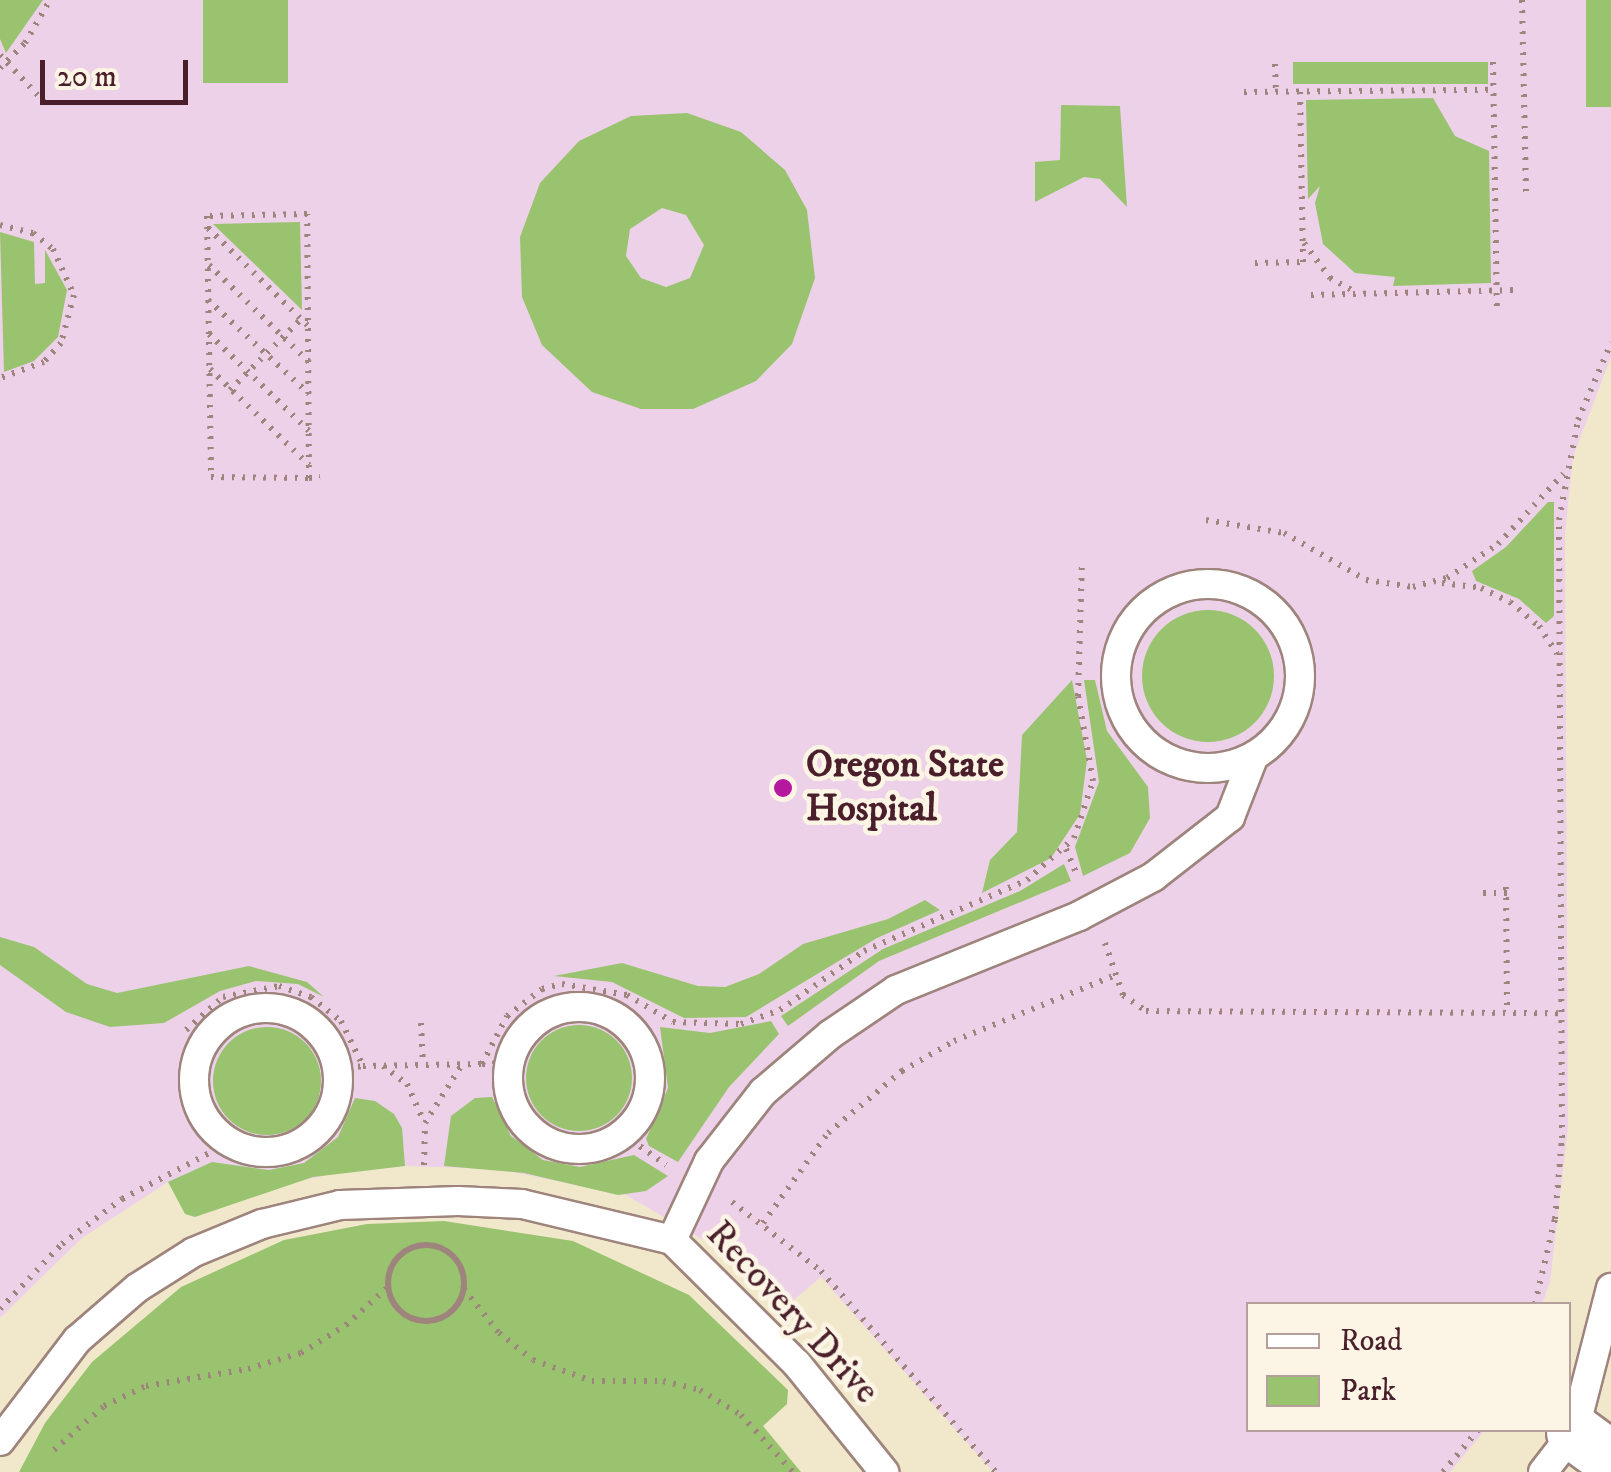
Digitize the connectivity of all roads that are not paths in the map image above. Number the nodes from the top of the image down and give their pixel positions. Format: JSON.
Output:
{"nodes":[{"id":1,"x":1253,"y":758,"type":"junction"},
{"id":2,"x":496,"y":1064,"type":"joint"},
{"id":3,"x":230,"y":1142,"type":"joint"},
{"id":4,"x":672,"y":1240,"type":"junction"},
{"id":5,"x":1611,"y":1288,"type":"edge"},
{"id":6,"x":0,"y":1441,"type":"edge"},
{"id":7,"x":1576,"y":1454,"type":"edge"},
{"id":8,"x":884,"y":1472,"type":"edge"}],
"edges":[{"from":1,"to":1,"type":"lane"},
{"from":1,"to":4,"type":"lane"},
{"from":2,"to":2,"type":"lane"},
{"from":3,"to":3,"type":"lane"},
{"from":4,"to":6,"type":"lane","name":"Recovery Drive"},
{"from":4,"to":8,"type":"lane","name":"Recovery Drive"},
{"from":5,"to":7,"type":"lane"}]}
